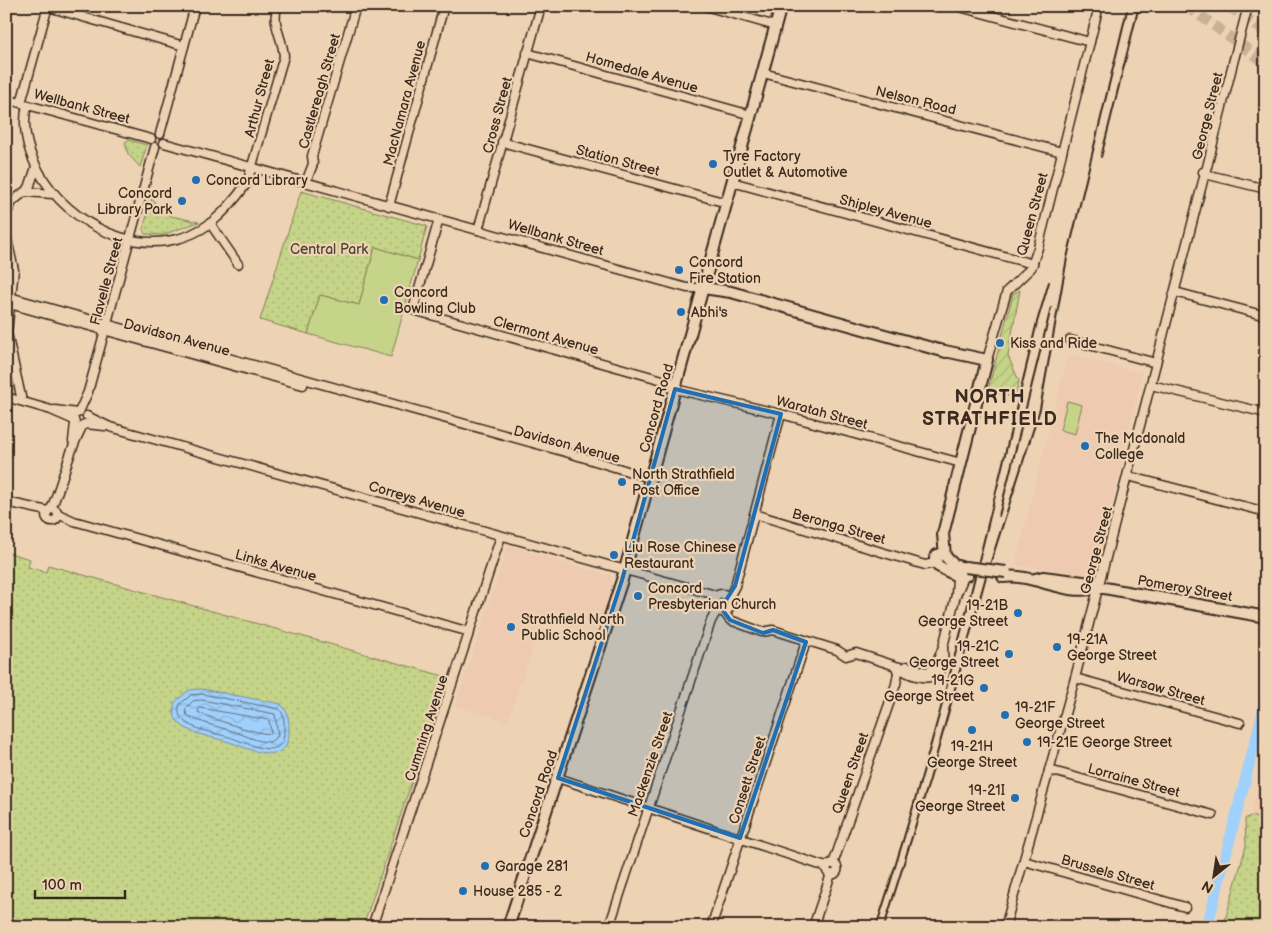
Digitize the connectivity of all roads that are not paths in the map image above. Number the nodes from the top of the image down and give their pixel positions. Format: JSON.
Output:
{"nodes":[{"id":1,"x":48,"y":6,"type":"edge"},
{"id":2,"x":196,"y":6,"type":"edge"},
{"id":3,"x":278,"y":6,"type":"edge"},
{"id":4,"x":356,"y":6,"type":"edge"},
{"id":5,"x":444,"y":6,"type":"edge"},
{"id":6,"x":540,"y":6,"type":"edge"},
{"id":7,"x":705,"y":6,"type":"edge"},
{"id":8,"x":781,"y":6,"type":"edge"},
{"id":9,"x":956,"y":6,"type":"edge"},
{"id":10,"x":1099,"y":6,"type":"edge"},
{"id":11,"x":1248,"y":6,"type":"edge"},
{"id":12,"x":776,"y":26,"type":"junction"},
{"id":13,"x":1090,"y":42,"type":"junction"},
{"id":14,"x":184,"y":46,"type":"junction"},
{"id":15,"x":527,"y":53,"type":"junction"},
{"id":16,"x":763,"y":73,"type":"junction"},
{"id":17,"x":6,"y":99,"type":"edge"},
{"id":18,"x":24,"y":104,"type":"junction"},
{"id":19,"x":751,"y":115,"type":"junction"},
{"id":20,"x":160,"y":134,"type":"junction"},
{"id":21,"x":151,"y":139,"type":"junction"},
{"id":22,"x":502,"y":142,"type":"junction"},
{"id":23,"x":164,"y":143,"type":"junction"},
{"id":24,"x":156,"y":147,"type":"junction"},
{"id":25,"x":1062,"y":152,"type":"junction"},
{"id":26,"x":36,"y":167,"type":"junction"},
{"id":27,"x":252,"y":167,"type":"junction"},
{"id":28,"x":1206,"y":175,"type":"junction"},
{"id":29,"x":306,"y":182,"type":"junction"},
{"id":30,"x":732,"y":182,"type":"junction"},
{"id":31,"x":1266,"y":189,"type":"edge"},
{"id":32,"x":26,"y":192,"type":"junction"},
{"id":33,"x":54,"y":194,"type":"junction"},
{"id":34,"x":9,"y":203,"type":"edge"},
{"id":35,"x":727,"y":203,"type":"junction"},
{"id":36,"x":389,"y":206,"type":"junction"},
{"id":37,"x":6,"y":215,"type":"edge"},
{"id":38,"x":438,"y":219,"type":"junction"},
{"id":39,"x":210,"y":223,"type":"junction"},
{"id":40,"x":478,"y":230,"type":"junction"},
{"id":41,"x":6,"y":235,"type":"edge"},
{"id":42,"x":130,"y":240,"type":"junction"},
{"id":43,"x":238,"y":264,"type":"dead end"},
{"id":44,"x":1032,"y":264,"type":"junction"},
{"id":45,"x":703,"y":288,"type":"junction"},
{"id":46,"x":1174,"y":292,"type":"junction"},
{"id":47,"x":8,"y":300,"type":"edge"},
{"id":48,"x":1266,"y":316,"type":"edge"},
{"id":49,"x":106,"y":327,"type":"junction"},
{"id":50,"x":1070,"y":340,"type":"dead end"},
{"id":51,"x":940,"y":350,"type":"junction"},
{"id":52,"x":987,"y":362,"type":"junction"},
{"id":53,"x":974,"y":363,"type":"junction"},
{"id":54,"x":1156,"y":363,"type":"junction"},
{"id":55,"x":984,"y":374,"type":"junction"},
{"id":56,"x":1151,"y":385,"type":"junction"},
{"id":57,"x":676,"y":387,"type":"junction"},
{"id":58,"x":6,"y":397,"type":"edge"},
{"id":59,"x":22,"y":401,"type":"junction"},
{"id":60,"x":1266,"y":413,"type":"edge"},
{"id":61,"x":781,"y":414,"type":"junction"},
{"id":62,"x":81,"y":418,"type":"junction"},
{"id":63,"x":961,"y":464,"type":"junction"},
{"id":64,"x":1128,"y":476,"type":"junction"},
{"id":65,"x":650,"y":478,"type":"junction"},
{"id":66,"x":6,"y":502,"type":"edge"},
{"id":67,"x":1266,"y":512,"type":"edge"},
{"id":68,"x":53,"y":514,"type":"junction"},
{"id":69,"x":754,"y":514,"type":"junction"},
{"id":70,"x":501,"y":536,"type":"junction"},
{"id":71,"x":938,"y":558,"type":"junction"},
{"id":72,"x":625,"y":570,"type":"junction"},
{"id":73,"x":965,"y":574,"type":"junction"},
{"id":74,"x":1099,"y":587,"type":"junction"},
{"id":75,"x":716,"y":597,"type":"junction"},
{"id":76,"x":729,"y":597,"type":"junction"},
{"id":77,"x":720,"y":611,"type":"junction"},
{"id":78,"x":1266,"y":617,"type":"edge"},
{"id":79,"x":470,"y":632,"type":"junction"},
{"id":80,"x":806,"y":642,"type":"junction"},
{"id":81,"x":899,"y":667,"type":"junction"},
{"id":82,"x":1076,"y":678,"type":"junction"},
{"id":83,"x":1240,"y":723,"type":"dead end"},
{"id":84,"x":1049,"y":770,"type":"junction"},
{"id":85,"x":558,"y":778,"type":"junction"},
{"id":86,"x":648,"y":808,"type":"junction"},
{"id":87,"x":1213,"y":815,"type":"dead end"},
{"id":88,"x":740,"y":838,"type":"junction"},
{"id":89,"x":1024,"y":861,"type":"junction"},
{"id":90,"x":830,"y":865,"type":"junction"},
{"id":91,"x":1185,"y":907,"type":"dead end"},
{"id":92,"x":372,"y":927,"type":"edge"},
{"id":93,"x":508,"y":927,"type":"edge"},
{"id":94,"x":609,"y":927,"type":"edge"},
{"id":95,"x":711,"y":927,"type":"edge"},
{"id":96,"x":813,"y":927,"type":"edge"},
{"id":97,"x":1005,"y":927,"type":"edge"}],
"edges":[{"from":1,"to":14,"type":"street"},
{"from":1,"to":18,"type":"street","name":"Arthur Street"},
{"from":2,"to":14,"type":"street"},
{"from":3,"to":27,"type":"street","name":"Arthur Street"},
{"from":4,"to":29,"type":"street","name":"Castlereagh Street"},
{"from":5,"to":36,"type":"street","name":"MacNamara Avenue"},
{"from":6,"to":15,"type":"street","name":"Cross Street"},
{"from":7,"to":12,"type":"street"},
{"from":8,"to":12,"type":"main road","name":"Concord Road"},
{"from":9,"to":13,"type":"street"},
{"from":10,"to":13,"type":"street","name":"Queen Street"},
{"from":11,"to":28,"type":"street","name":"George Street"},
{"from":12,"to":16,"type":"main road","name":"Concord Road"},
{"from":13,"to":25,"type":"street","name":"Queen Street"},
{"from":14,"to":20,"type":"street"},
{"from":15,"to":19,"type":"street","name":"Homedale Avenue"},
{"from":15,"to":22,"type":"street","name":"Cross Street"},
{"from":16,"to":19,"type":"main road","name":"Concord Road"},
{"from":16,"to":25,"type":"street","name":"Nelson Road"},
{"from":17,"to":18,"type":"street","name":"Wellbank Street"},
{"from":18,"to":21,"type":"street","name":"Wellbank Street"},
{"from":18,"to":26,"type":"street","name":"Arthur Street"},
{"from":19,"to":30,"type":"main road","name":"Concord Road"},
{"from":20,"to":21,"type":"street"},
{"from":20,"to":23,"type":"street"},
{"from":21,"to":24,"type":"street"},
{"from":22,"to":35,"type":"street","name":"Station Street"},
{"from":22,"to":40,"type":"street","name":"Cross Street"},
{"from":23,"to":24,"type":"street"},
{"from":23,"to":27,"type":"street","name":"Wellbank Street"},
{"from":24,"to":42,"type":"street","name":"Flavelle Street"},
{"from":25,"to":44,"type":"street","name":"Queen Street"},
{"from":26,"to":32,"type":"street"},
{"from":26,"to":33,"type":"street","name":"Arthur Street"},
{"from":27,"to":29,"type":"street","name":"Wellbank Street"},
{"from":27,"to":39,"type":"street","name":"Arthur Street"},
{"from":28,"to":31,"type":"street"},
{"from":28,"to":46,"type":"street","name":"George Street"},
{"from":29,"to":36,"type":"street","name":"Wellbank Street"},
{"from":30,"to":35,"type":"main road","name":"Concord Road"},
{"from":30,"to":44,"type":"street","name":"Shipley Avenue"},
{"from":32,"to":33,"type":"street"},
{"from":32,"to":34,"type":"street"},
{"from":33,"to":42,"type":"street","name":"Arthur Street"},
{"from":34,"to":37,"type":"street"},
{"from":35,"to":45,"type":"main road","name":"Concord Road"},
{"from":36,"to":38,"type":"street","name":"Wellbank Street"},
{"from":38,"to":40,"type":"street","name":"Wellbank Street"},
{"from":38,"to":57,"type":"street","name":"Clermont Avenue"},
{"from":39,"to":42,"type":"street","name":"Arthur Street"},
{"from":39,"to":43,"type":"street"},
{"from":40,"to":45,"type":"street","name":"Wellbank Street"},
{"from":41,"to":47,"type":"street"},
{"from":42,"to":49,"type":"street","name":"Flavelle Street"},
{"from":44,"to":52,"type":"street","name":"Queen Street"},
{"from":45,"to":51,"type":"main road","name":"Wellbank Street"},
{"from":45,"to":57,"type":"main road","name":"Concord Road"},
{"from":46,"to":48,"type":"street"},
{"from":46,"to":54,"type":"street","name":"George Street"},
{"from":47,"to":49,"type":"street","name":"Davidson Avenue"},
{"from":47,"to":59,"type":"street"},
{"from":49,"to":62,"type":"street","name":"Flavelle Street"},
{"from":49,"to":65,"type":"street","name":"Davidson Avenue"},
{"from":50,"to":54,"type":"street"},
{"from":51,"to":52,"type":"main road","name":"Wellbank Street"},
{"from":51,"to":53,"type":"main road","name":"Wellbank Street"},
{"from":52,"to":53,"type":"main road","name":"Wellbank Street"},
{"from":52,"to":55,"type":"main road","name":"Queen Street"},
{"from":53,"to":55,"type":"main road"},
{"from":54,"to":56,"type":"street","name":"George Street"},
{"from":55,"to":63,"type":"main road","name":"Queen Street"},
{"from":56,"to":60,"type":"street"},
{"from":56,"to":64,"type":"street","name":"George Street"},
{"from":57,"to":61,"type":"street","name":"Waratah Street"},
{"from":57,"to":65,"type":"main road","name":"Concord Road"},
{"from":58,"to":59,"type":"street","name":"Correys Avenue"},
{"from":59,"to":62,"type":"street","name":"Correys Avenue"},
{"from":61,"to":63,"type":"street","name":"Waratah Street"},
{"from":61,"to":69,"type":"street"},
{"from":62,"to":68,"type":"street","name":"Flavelle Street"},
{"from":62,"to":70,"type":"street","name":"Correys Avenue"},
{"from":63,"to":71,"type":"main road","name":"Queen Street"},
{"from":64,"to":67,"type":"street"},
{"from":64,"to":74,"type":"street","name":"George Street"},
{"from":65,"to":72,"type":"main road","name":"Concord Road"},
{"from":66,"to":68,"type":"street","name":"Links Avenue"},
{"from":68,"to":79,"type":"street","name":"Links Avenue"},
{"from":69,"to":71,"type":"street","name":"Beronga Street"},
{"from":69,"to":76,"type":"street"},
{"from":70,"to":72,"type":"street","name":"Correys Avenue"},
{"from":70,"to":79,"type":"street","name":"Cumming Avenue"},
{"from":71,"to":73,"type":"main road"},
{"from":72,"to":75,"type":"street","name":"Correys Avenue"},
{"from":72,"to":85,"type":"main road","name":"Concord Road"},
{"from":73,"to":74,"type":"main road","name":"Pomeroy Street"},
{"from":73,"to":81,"type":"street"},
{"from":74,"to":78,"type":"main road","name":"Pomeroy Street"},
{"from":74,"to":82,"type":"street","name":"George Street"},
{"from":75,"to":76,"type":"street"},
{"from":75,"to":77,"type":"street"},
{"from":76,"to":77,"type":"street"},
{"from":77,"to":80,"type":"street"},
{"from":77,"to":86,"type":"street","name":"Mackenzie Street"},
{"from":79,"to":92,"type":"street","name":"Cumming Avenue"},
{"from":80,"to":81,"type":"street"},
{"from":80,"to":88,"type":"street","name":"Consett Street"},
{"from":81,"to":90,"type":"street","name":"Queen Street"},
{"from":82,"to":83,"type":"street","name":"Warsaw Street"},
{"from":82,"to":84,"type":"street","name":"George Street"},
{"from":84,"to":87,"type":"street","name":"Lorraine Street"},
{"from":84,"to":89,"type":"street","name":"George Street"},
{"from":85,"to":86,"type":"street"},
{"from":85,"to":93,"type":"main road","name":"Concord Road"},
{"from":86,"to":88,"type":"street"},
{"from":86,"to":94,"type":"street","name":"Mackenzie Street"},
{"from":88,"to":90,"type":"street"},
{"from":88,"to":95,"type":"street","name":"Consett Street"},
{"from":89,"to":91,"type":"street","name":"Brussels Street"},
{"from":89,"to":97,"type":"street","name":"George Street"},
{"from":90,"to":96,"type":"street"}]}
